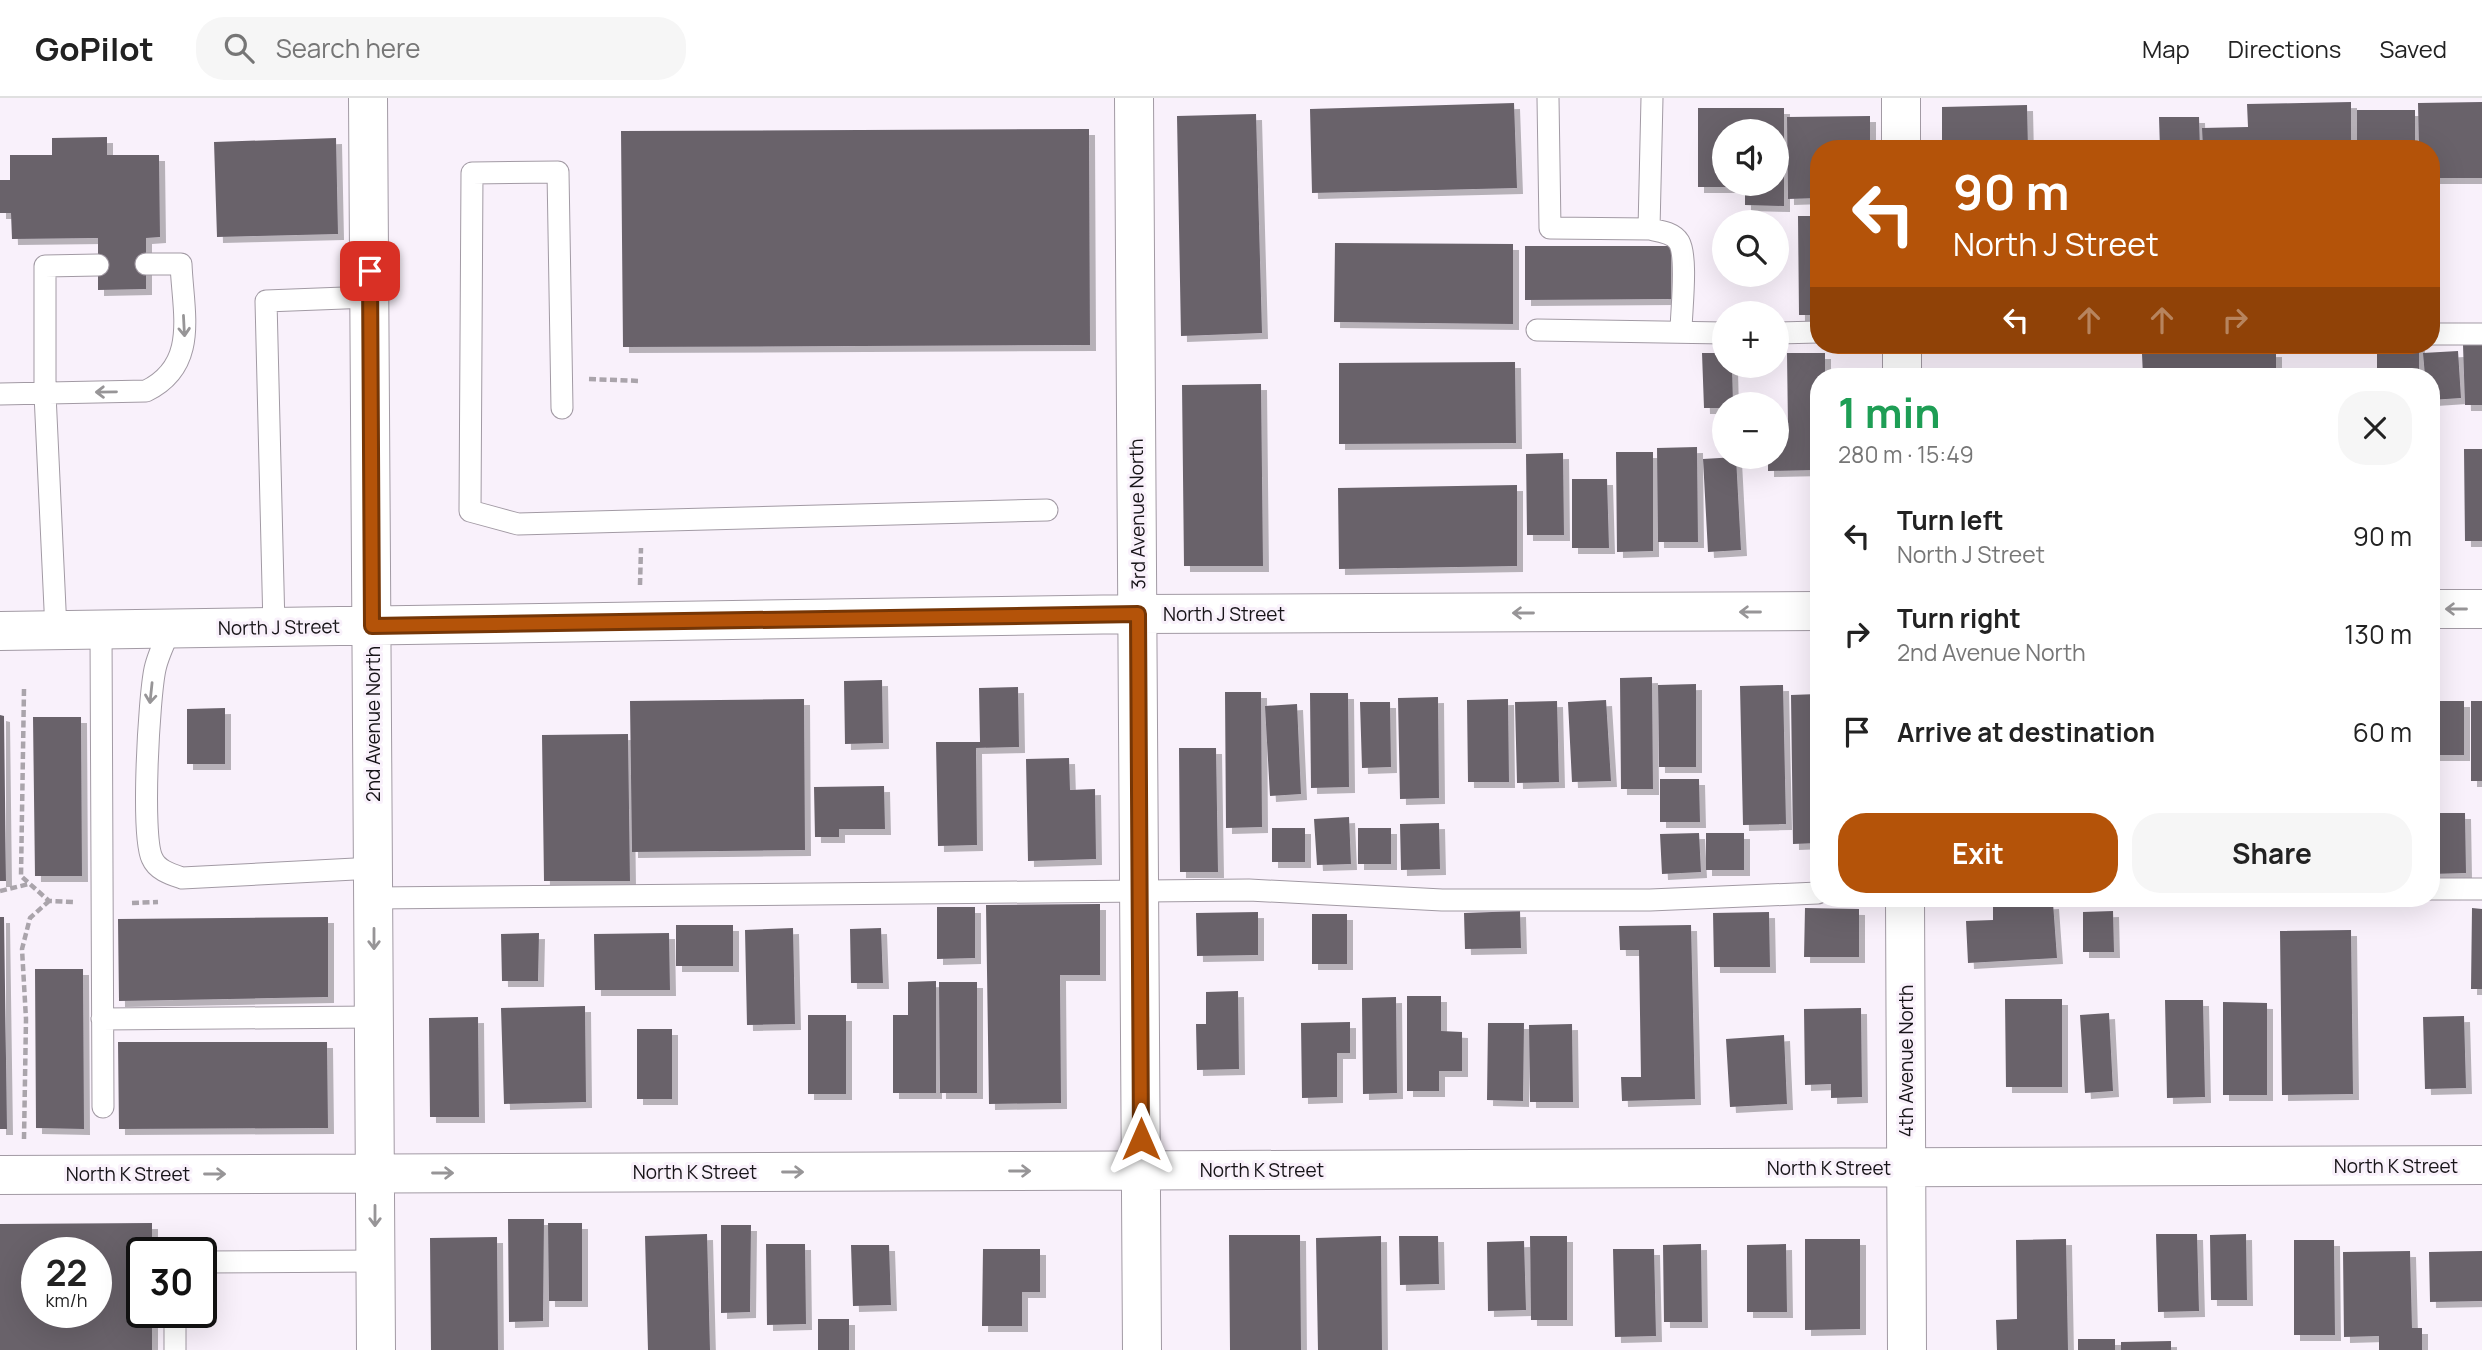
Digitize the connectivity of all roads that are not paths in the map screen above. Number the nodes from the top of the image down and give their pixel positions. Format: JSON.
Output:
{"nodes":[{"id":1,"x":368,"y":98,"type":"edge"},
{"id":2,"x":1134,"y":98,"type":"edge"},
{"id":3,"x":1548,"y":98,"type":"edge"},
{"id":4,"x":1652,"y":98,"type":"edge"},
{"id":5,"x":1901,"y":98,"type":"edge"},
{"id":6,"x":1901,"y":140,"type":"edge"},
{"id":7,"x":1649,"y":229,"type":"junction"},
{"id":8,"x":146,"y":264,"type":"dead end"},
{"id":9,"x":98,"y":265,"type":"dead end"},
{"id":10,"x":370,"y":298,"type":"junction"},
{"id":11,"x":1537,"y":330,"type":"dead end"},
{"id":12,"x":1681,"y":332,"type":"junction"},
{"id":13,"x":1789,"y":332,"type":"edge"},
{"id":14,"x":1810,"y":332,"type":"edge"},
{"id":15,"x":1712,"y":333,"type":"edge"},
{"id":16,"x":2440,"y":334,"type":"edge"},
{"id":17,"x":2482,"y":334,"type":"edge"},
{"id":18,"x":0,"y":394,"type":"edge"},
{"id":19,"x":45,"y":394,"type":"junction"},
{"id":20,"x":562,"y":408,"type":"dead end"},
{"id":21,"x":1047,"y":510,"type":"dead end"},
{"id":22,"x":2440,"y":609,"type":"edge"},
{"id":23,"x":2482,"y":609,"type":"edge"},
{"id":24,"x":1810,"y":611,"type":"edge"},
{"id":25,"x":1138,"y":614,"type":"junction"},
{"id":26,"x":372,"y":626,"type":"junction"},
{"id":27,"x":274,"y":627,"type":"junction"},
{"id":28,"x":171,"y":628,"type":"junction"},
{"id":29,"x":56,"y":630,"type":"junction"},
{"id":30,"x":101,"y":630,"type":"junction"},
{"id":31,"x":0,"y":631,"type":"edge"},
{"id":32,"x":374,"y":883,"type":"junction"},
{"id":33,"x":2440,"y":889,"type":"edge"},
{"id":34,"x":2482,"y":889,"type":"edge"},
{"id":35,"x":1140,"y":891,"type":"junction"},
{"id":36,"x":1810,"y":893,"type":"edge"},
{"id":37,"x":1905,"y":907,"type":"edge"},
{"id":38,"x":374,"y":1017,"type":"junction"},
{"id":39,"x":102,"y":1019,"type":"junction"},
{"id":40,"x":103,"y":1107,"type":"dead end"},
{"id":41,"x":2482,"y":1165,"type":"edge"},
{"id":42,"x":1906,"y":1168,"type":"junction"},
{"id":43,"x":1141,"y":1170,"type":"junction"},
{"id":44,"x":375,"y":1173,"type":"junction"},
{"id":45,"x":0,"y":1175,"type":"edge"},
{"id":46,"x":376,"y":1261,"type":"junction"},
{"id":47,"x":217,"y":1262,"type":"edge"},
{"id":48,"x":175,"y":1328,"type":"edge"},
{"id":49,"x":175,"y":1350,"type":"edge"},
{"id":50,"x":376,"y":1350,"type":"edge"},
{"id":51,"x":1142,"y":1350,"type":"edge"},
{"id":52,"x":1907,"y":1350,"type":"edge"}],
"edges":[{"from":1,"to":10,"type":"street","name":"2nd Avenue North"},
{"from":2,"to":25,"type":"street","name":"3rd Avenue North"},
{"from":3,"to":7,"type":"lane"},
{"from":4,"to":7,"type":"lane"},
{"from":5,"to":6,"type":"street"},
{"from":7,"to":12,"type":"lane"},
{"from":8,"to":19,"type":"lane","one_way":true},
{"from":9,"to":19,"type":"lane"},
{"from":10,"to":26,"type":"street","name":"2nd Avenue North"},
{"from":10,"to":27,"type":"lane"},
{"from":11,"to":12,"type":"lane"},
{"from":12,"to":15,"type":"lane"},
{"from":13,"to":14,"type":"lane"},
{"from":16,"to":17,"type":"lane"},
{"from":18,"to":19,"type":"lane"},
{"from":19,"to":29,"type":"lane"},
{"from":20,"to":21,"type":"lane"},
{"from":23,"to":22,"type":"street","one_way":true},
{"from":24,"to":25,"type":"street","name":"North J Street","one_way":true},
{"from":25,"to":26,"type":"street","name":"North J Street"},
{"from":25,"to":35,"type":"street","name":"3rd Avenue North"},
{"from":26,"to":27,"type":"street","name":"North J Street"},
{"from":26,"to":32,"type":"street","name":"2nd Avenue North"},
{"from":27,"to":28,"type":"street","name":"North J Street"},
{"from":28,"to":30,"type":"street","name":"North J Street"},
{"from":28,"to":32,"type":"lane","one_way":true},
{"from":29,"to":30,"type":"street","name":"North J Street"},
{"from":29,"to":31,"type":"street","name":"North J Street"},
{"from":30,"to":39,"type":"lane"},
{"from":32,"to":35,"type":"lane"},
{"from":32,"to":38,"type":"street","name":"2nd Avenue North","one_way":true},
{"from":33,"to":34,"type":"lane"},
{"from":35,"to":36,"type":"lane"},
{"from":35,"to":43,"type":"street","name":"3rd Avenue North"},
{"from":37,"to":42,"type":"street","name":"4th Avenue North"},
{"from":38,"to":39,"type":"lane"},
{"from":38,"to":44,"type":"street","name":"2nd Avenue North"},
{"from":39,"to":40,"type":"lane"},
{"from":41,"to":42,"type":"street","name":"North K Street"},
{"from":42,"to":43,"type":"street","name":"North K Street"},
{"from":42,"to":52,"type":"street","name":"4th Avenue North"},
{"from":44,"to":43,"type":"street","name":"North K Street","one_way":true},
{"from":43,"to":51,"type":"street","name":"3rd Avenue North"},
{"from":45,"to":44,"type":"street","name":"North K Street","one_way":true},
{"from":44,"to":46,"type":"street","name":"2nd Avenue North","one_way":true},
{"from":46,"to":47,"type":"lane"},
{"from":46,"to":50,"type":"street","name":"2nd Avenue North"},
{"from":48,"to":49,"type":"lane"}]}
